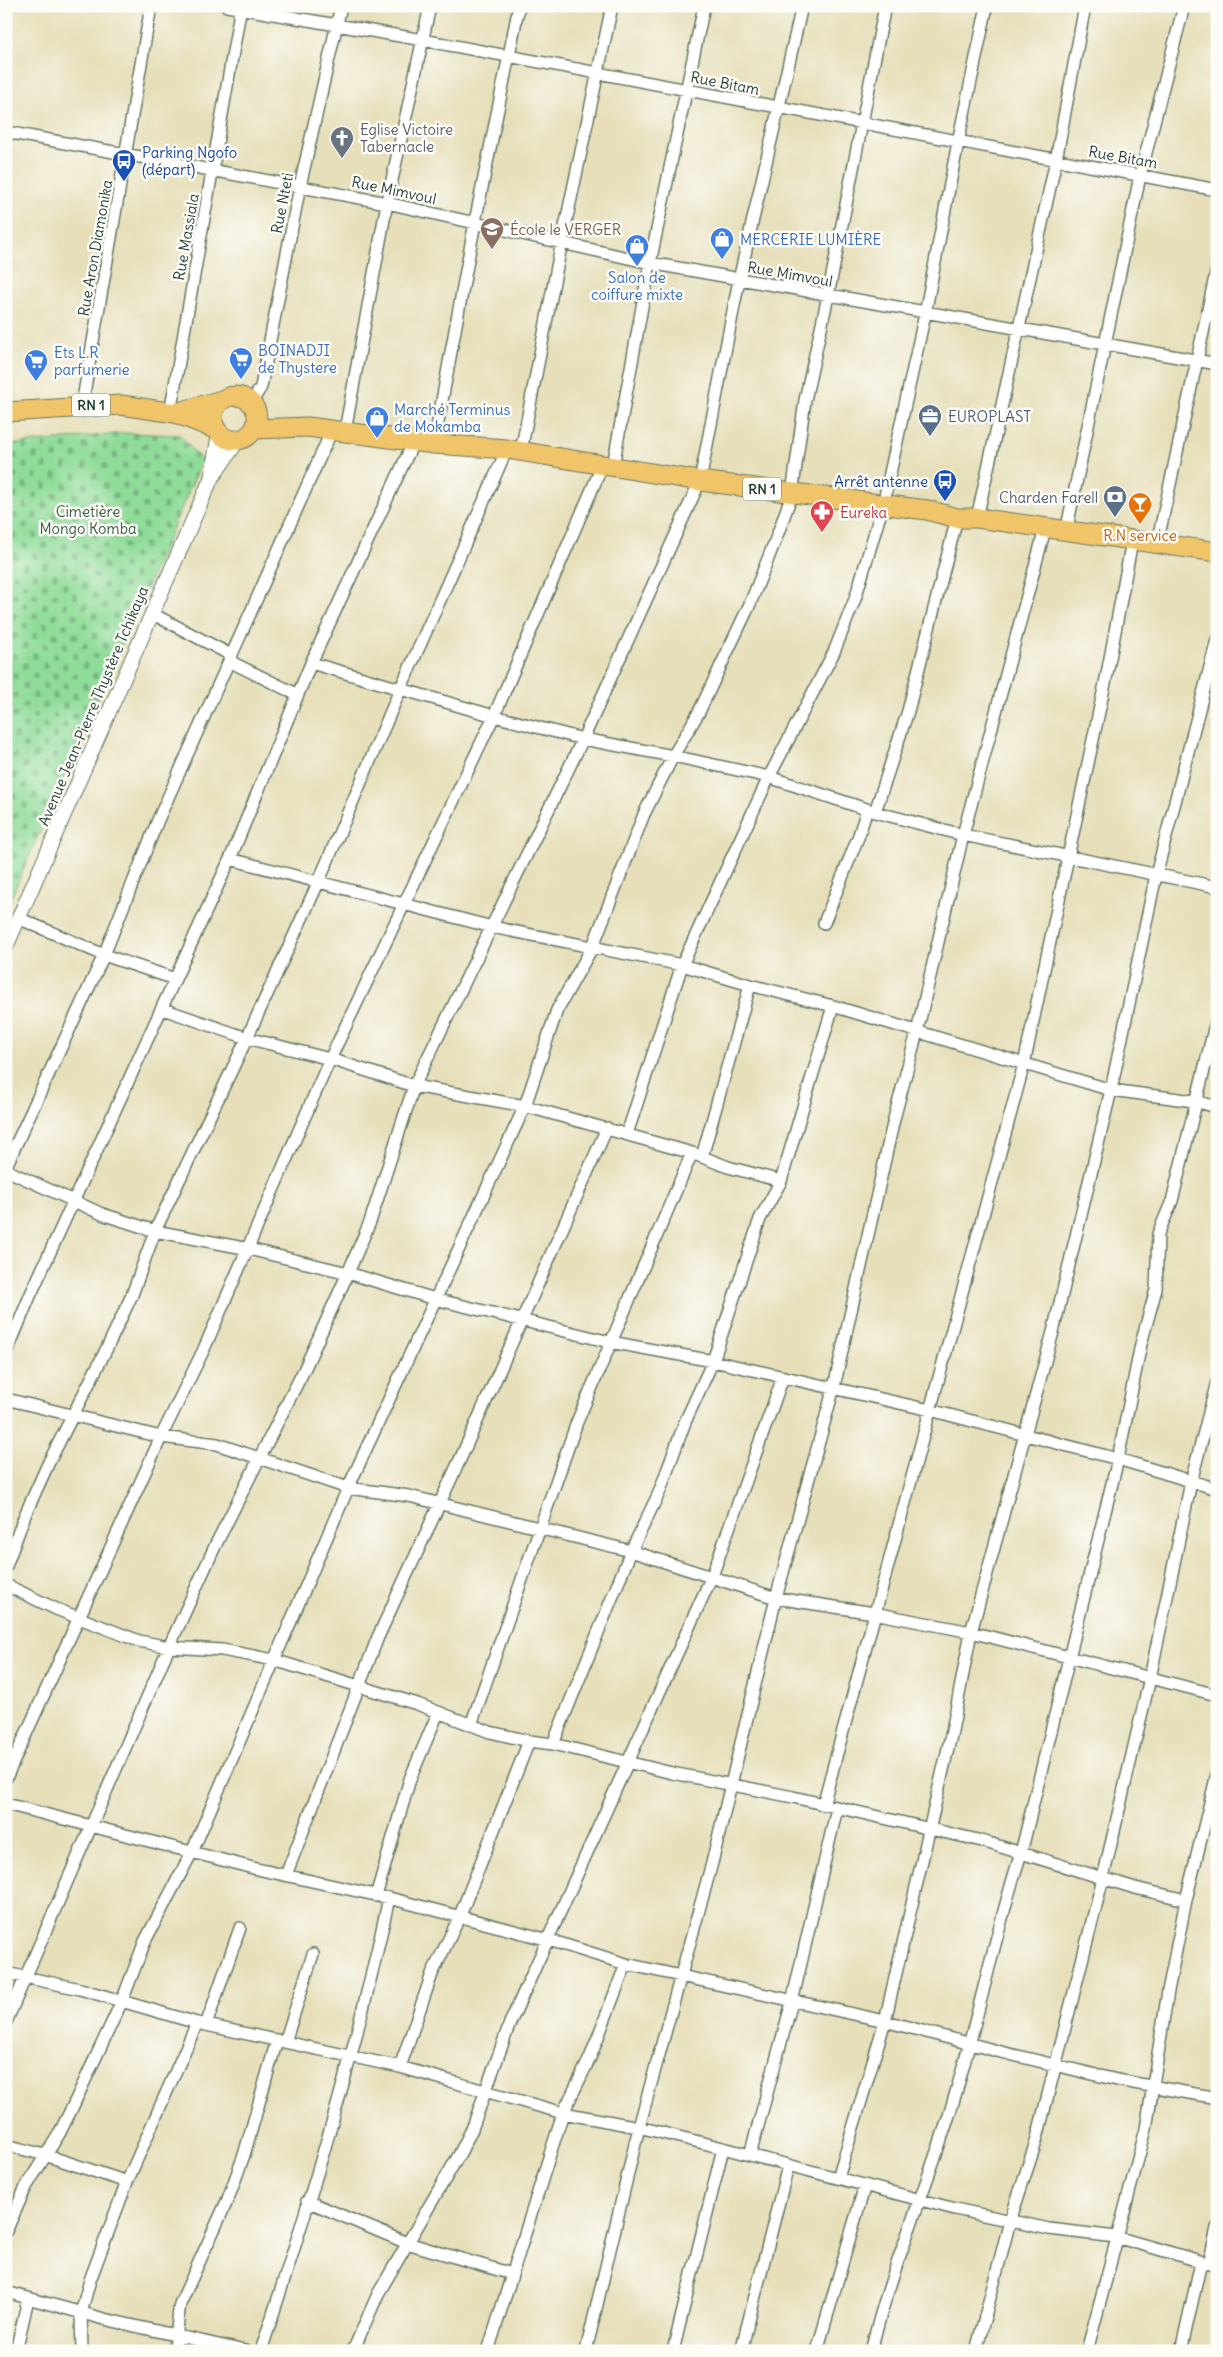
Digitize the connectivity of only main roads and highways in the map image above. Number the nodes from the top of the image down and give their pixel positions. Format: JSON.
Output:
{"nodes":[{"id":1,"x":222,"y":400,"type":"junction"},
{"id":2,"x":253,"y":406,"type":"junction"},
{"id":3,"x":6,"y":412,"type":"edge"},
{"id":4,"x":172,"y":414,"type":"junction"},
{"id":5,"x":308,"y":427,"type":"junction"},
{"id":6,"x":254,"y":429,"type":"junction"},
{"id":7,"x":217,"y":431,"type":"junction"},
{"id":8,"x":1217,"y":552,"type":"edge"}],
"edges":[{"from":1,"to":2,"type":"highway"},
{"from":1,"to":4,"type":"highway","number":"RN 1"},
{"from":1,"to":7,"type":"highway"},
{"from":2,"to":5,"type":"highway","number":"RN 1"},
{"from":2,"to":6,"type":"highway"},
{"from":3,"to":4,"type":"highway","number":"RN 1"},
{"from":4,"to":7,"type":"highway","number":"RN 1"},
{"from":5,"to":6,"type":"highway","number":"RN 1"},
{"from":5,"to":8,"type":"highway","number":"RN 1"},
{"from":6,"to":7,"type":"highway"}]}
